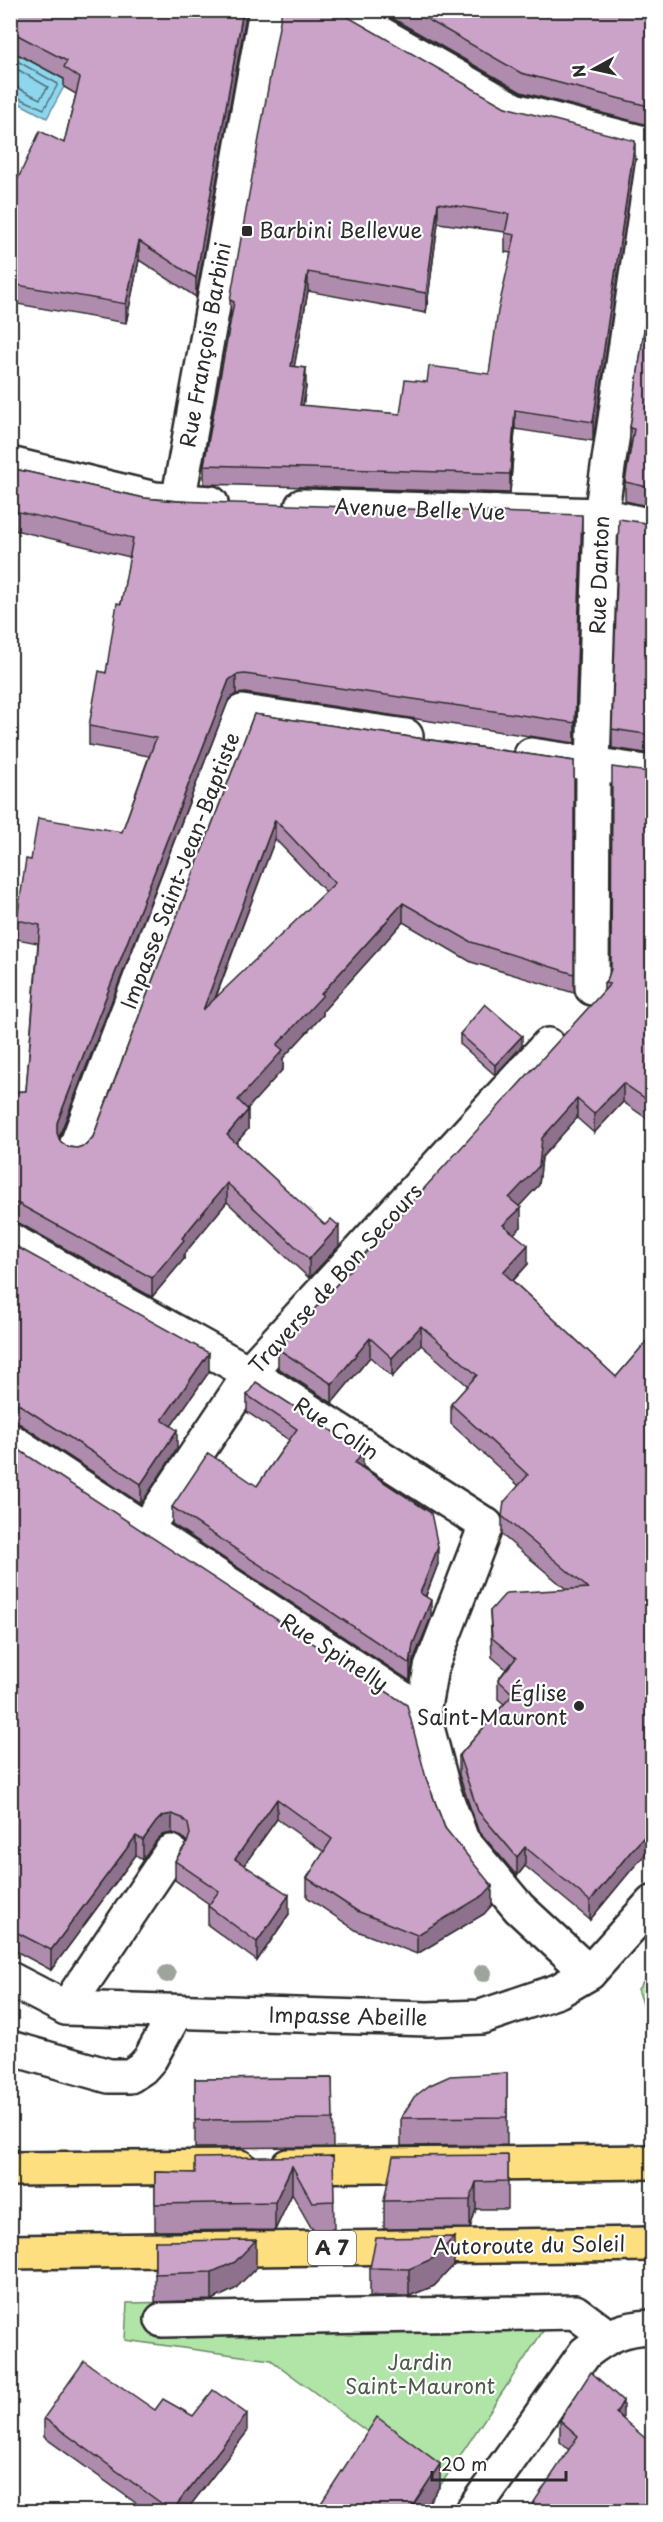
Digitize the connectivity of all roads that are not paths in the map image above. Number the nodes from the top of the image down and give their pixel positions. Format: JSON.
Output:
{"nodes":[{"id":1,"x":266,"y":10,"type":"edge"},
{"id":2,"x":339,"y":10,"type":"edge"},
{"id":3,"x":652,"y":145,"type":"edge"},
{"id":4,"x":652,"y":166,"type":"edge"},
{"id":5,"x":10,"y":464,"type":"edge"},
{"id":6,"x":178,"y":502,"type":"junction"},
{"id":7,"x":237,"y":504,"type":"edge"},
{"id":8,"x":272,"y":505,"type":"edge"},
{"id":9,"x":601,"y":516,"type":"junction"},
{"id":10,"x":652,"y":526,"type":"edge"},
{"id":11,"x":429,"y":740,"type":"edge"},
{"id":12,"x":500,"y":750,"type":"edge"},
{"id":13,"x":594,"y":764,"type":"junction"},
{"id":14,"x":652,"y":773,"type":"edge"},
{"id":15,"x":592,"y":988,"type":"dead end"},
{"id":16,"x":548,"y":1045,"type":"dead end"},
{"id":17,"x":75,"y":1149,"type":"edge"},
{"id":18,"x":10,"y":1240,"type":"edge"},
{"id":19,"x":250,"y":1373,"type":"junction"},
{"id":20,"x":10,"y":1440,"type":"edge"},
{"id":21,"x":146,"y":1529,"type":"junction"},
{"id":22,"x":423,"y":1712,"type":"junction"},
{"id":23,"x":171,"y":1852,"type":"dead end"},
{"id":24,"x":652,"y":1903,"type":"edge"},
{"id":25,"x":589,"y":1972,"type":"junction"},
{"id":26,"x":10,"y":1979,"type":"edge"},
{"id":27,"x":66,"y":2008,"type":"junction"},
{"id":28,"x":176,"y":2012,"type":"junction"},
{"id":29,"x":10,"y":2048,"type":"edge"},
{"id":30,"x":652,"y":2162,"type":"edge"},
{"id":31,"x":10,"y":2169,"type":"edge"},
{"id":32,"x":652,"y":2244,"type":"edge"},
{"id":33,"x":10,"y":2252,"type":"edge"},
{"id":34,"x":162,"y":2320,"type":"dead end"},
{"id":35,"x":652,"y":2327,"type":"edge"},
{"id":36,"x":607,"y":2336,"type":"junction"},
{"id":37,"x":472,"y":2511,"type":"edge"}],
"edges":[{"from":1,"to":6,"type":"street","name":"Rue François Barbini"},
{"from":2,"to":3,"type":"street"},
{"from":4,"to":9,"type":"street","name":"Rue Danton"},
{"from":5,"to":6,"type":"street"},
{"from":6,"to":7,"type":"street"},
{"from":8,"to":9,"type":"street","name":"Avenue Belle Vue"},
{"from":9,"to":10,"type":"street","name":"Avenue Belle Vue"},
{"from":9,"to":13,"type":"street","name":"Rue Danton"},
{"from":11,"to":17,"type":"street","name":"Impasse Saint-Jean-Baptiste"},
{"from":12,"to":13,"type":"street"},
{"from":13,"to":14,"type":"street"},
{"from":13,"to":15,"type":"street","name":"Rue Danton"},
{"from":16,"to":19,"type":"street","name":"Traverse de Bon Secours"},
{"from":18,"to":19,"type":"street","name":"Rue Colin"},
{"from":19,"to":21,"type":"street","name":"Traverse de Bon Secours"},
{"from":19,"to":22,"type":"street","name":"Rue Colin"},
{"from":20,"to":21,"type":"street","name":"Rue Spinelly"},
{"from":21,"to":22,"type":"street","name":"Rue Spinelly"},
{"from":22,"to":25,"type":"street"},
{"from":23,"to":27,"type":"street"},
{"from":24,"to":25,"type":"street","name":"Impasse Abeille"},
{"from":25,"to":28,"type":"street","name":"Impasse Abeille"},
{"from":26,"to":27,"type":"street","name":"Impasse Abeille"},
{"from":27,"to":28,"type":"street","name":"Impasse Abeille"},
{"from":28,"to":29,"type":"street"},
{"from":30,"to":31,"type":"highway"},
{"from":32,"to":33,"type":"highway","name":"Autoroute du Soleil","number":"A 7"},
{"from":34,"to":36,"type":"street"},
{"from":35,"to":36,"type":"street"},
{"from":36,"to":37,"type":"street"}]}
